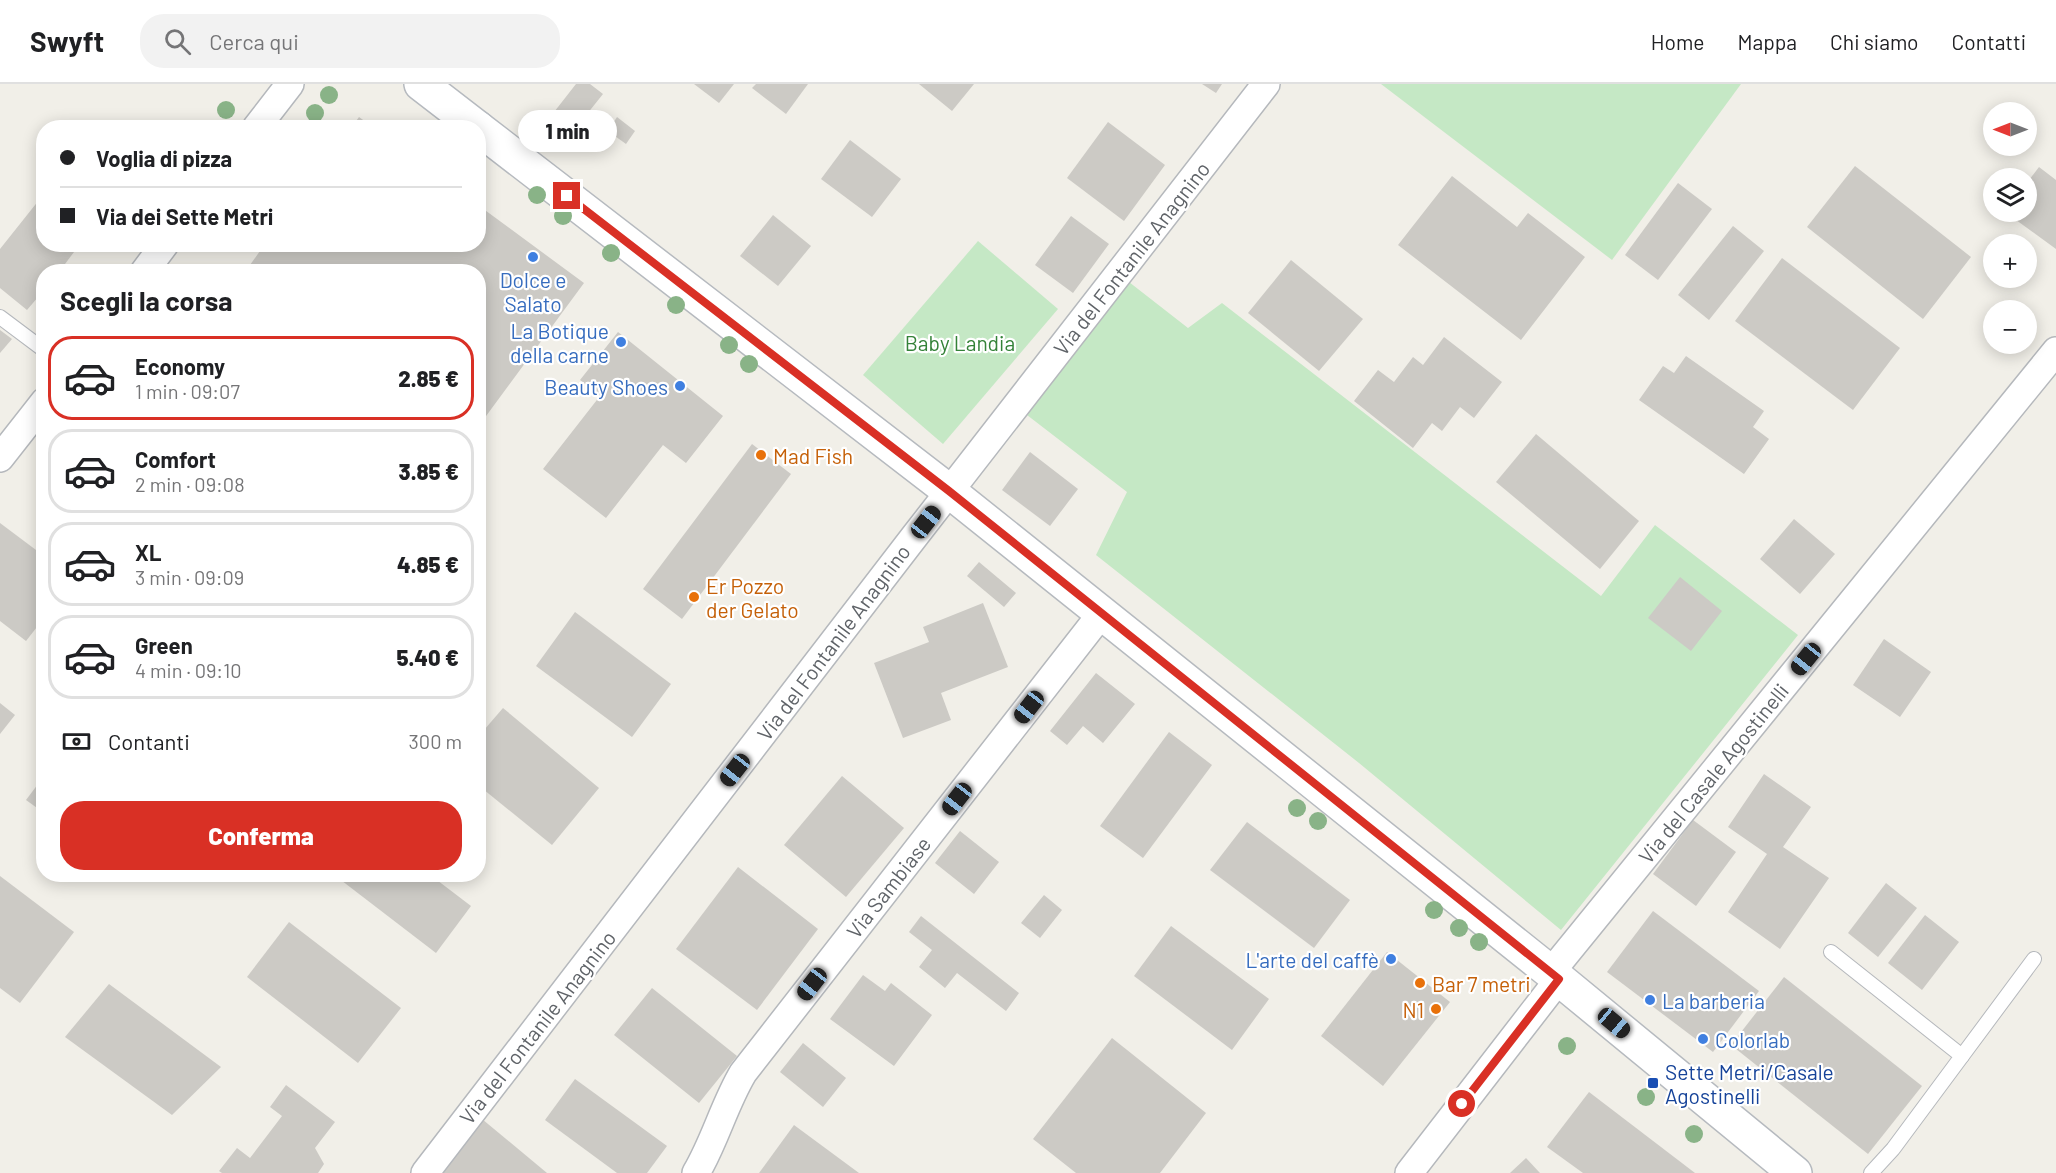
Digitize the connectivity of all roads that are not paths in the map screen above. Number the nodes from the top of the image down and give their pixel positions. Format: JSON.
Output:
{"nodes":[{"id":1,"x":290,"y":84,"type":"edge"},
{"id":2,"x":422,"y":84,"type":"edge"},
{"id":3,"x":1266,"y":84,"type":"edge"},
{"id":4,"x":262,"y":120,"type":"edge"},
{"id":5,"x":468,"y":120,"type":"edge"},
{"id":6,"x":486,"y":134,"type":"edge"},
{"id":7,"x":0,"y":317,"type":"edge"},
{"id":8,"x":36,"y":344,"type":"edge"},
{"id":9,"x":2056,"y":351,"type":"edge"},
{"id":10,"x":36,"y":412,"type":"edge"},
{"id":11,"x":0,"y":458,"type":"edge"},
{"id":12,"x":949,"y":491,"type":"junction"},
{"id":13,"x":1102,"y":613,"type":"junction"},
{"id":14,"x":1831,"y":952,"type":"dead end"},
{"id":15,"x":2034,"y":959,"type":"dead end"},
{"id":16,"x":1555,"y":975,"type":"junction"},
{"id":17,"x":1962,"y":1056,"type":"junction"},
{"id":18,"x":425,"y":1173,"type":"edge"},
{"id":19,"x":696,"y":1173,"type":"edge"},
{"id":20,"x":1409,"y":1173,"type":"edge"},
{"id":21,"x":1795,"y":1173,"type":"edge"},
{"id":22,"x":1871,"y":1173,"type":"edge"}],
"edges":[{"from":1,"to":4,"type":"street"},
{"from":2,"to":5,"type":"street"},
{"from":3,"to":12,"type":"street","name":"Via del Fontanile Anagnino"},
{"from":6,"to":12,"type":"street"},
{"from":7,"to":8,"type":"lane"},
{"from":9,"to":16,"type":"street","name":"Via del Casale Agostinelli"},
{"from":10,"to":11,"type":"street"},
{"from":12,"to":13,"type":"street"},
{"from":12,"to":18,"type":"street","name":"Via del Fontanile Anagnino"},
{"from":13,"to":16,"type":"street"},
{"from":13,"to":19,"type":"street","name":"Via Sambiase"},
{"from":14,"to":17,"type":"lane"},
{"from":15,"to":17,"type":"lane"},
{"from":16,"to":20,"type":"street","name":"Via del Casale Agostinelli"},
{"from":16,"to":21,"type":"street"},
{"from":17,"to":22,"type":"lane"}]}
